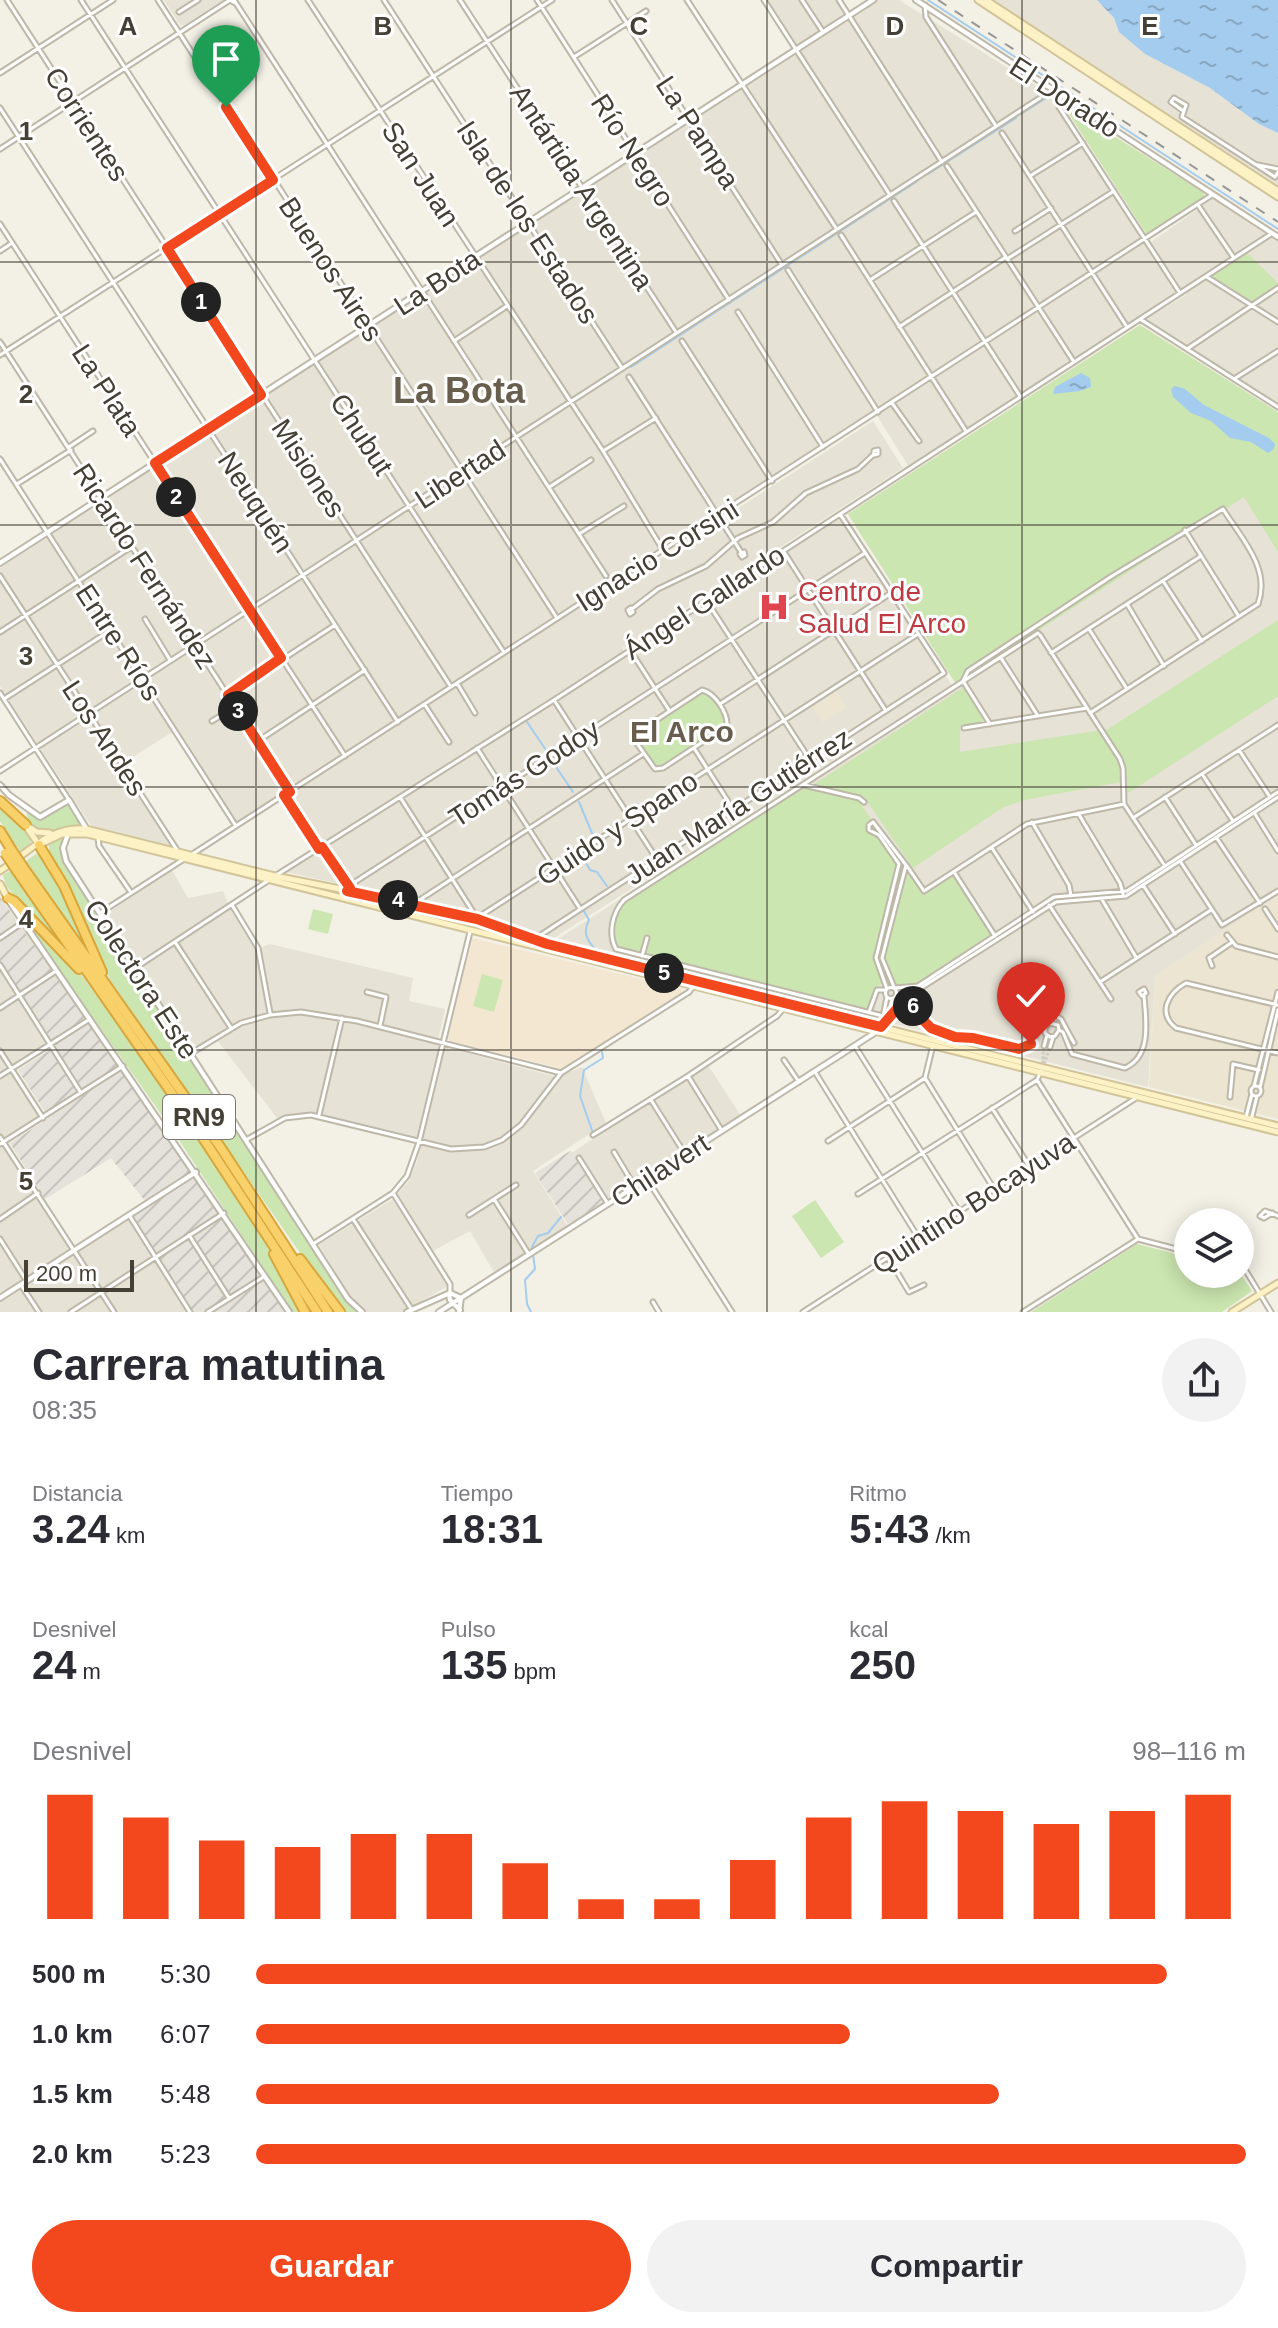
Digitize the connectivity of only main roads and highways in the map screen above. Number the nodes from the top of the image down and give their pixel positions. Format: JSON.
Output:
{"nodes":[{"id":1,"x":978,"y":0,"type":"edge"},
{"id":2,"x":986,"y":0,"type":"edge"},
{"id":3,"x":1278,"y":194,"type":"edge"},
{"id":4,"x":0,"y":801,"type":"edge"},
{"id":5,"x":26,"y":825,"type":"junction"},
{"id":6,"x":0,"y":831,"type":"edge"},
{"id":7,"x":69,"y":831,"type":"junction"},
{"id":8,"x":54,"y":832,"type":"junction"},
{"id":9,"x":86,"y":832,"type":"junction"},
{"id":10,"x":39,"y":845,"type":"junction"},
{"id":11,"x":5,"y":850,"type":"edge"},
{"id":12,"x":188,"y":857,"type":"junction"},
{"id":13,"x":20,"y":869,"type":"junction"},
{"id":14,"x":0,"y":871,"type":"edge"},
{"id":15,"x":272,"y":878,"type":"junction"},
{"id":16,"x":0,"y":884,"type":"edge"},
{"id":17,"x":8,"y":898,"type":"joint"},
{"id":18,"x":395,"y":900,"type":"junction"},
{"id":19,"x":392,"y":912,"type":"junction"},
{"id":20,"x":495,"y":925,"type":"junction"},
{"id":21,"x":492,"y":937,"type":"junction"},
{"id":22,"x":125,"y":1011,"type":"junction"},
{"id":23,"x":119,"y":1019,"type":"junction"},
{"id":24,"x":881,"y":1027,"type":"junction"},
{"id":25,"x":1041,"y":1070,"type":"junction"},
{"id":26,"x":1139,"y":1095,"type":"junction"},
{"id":27,"x":1278,"y":1129,"type":"edge"},
{"id":28,"x":256,"y":1217,"type":"junction"},
{"id":29,"x":272,"y":1224,"type":"junction"},
{"id":30,"x":1278,"y":1283,"type":"edge"},
{"id":31,"x":1235,"y":1311,"type":"edge"},
{"id":32,"x":305,"y":1312,"type":"edge"},
{"id":33,"x":317,"y":1312,"type":"edge"},
{"id":34,"x":328,"y":1312,"type":"edge"},
{"id":35,"x":340,"y":1312,"type":"edge"}],
"edges":[{"from":1,"to":3,"type":"main road"},
{"from":2,"to":3,"type":"main road"},
{"from":4,"to":5,"type":"highway"},
{"from":5,"to":8,"type":"main road"},
{"from":5,"to":10,"type":"main road"},
{"from":6,"to":11,"type":"highway","number":"RN9"},
{"from":7,"to":8,"type":"main road"},
{"from":7,"to":9,"type":"main road"},
{"from":7,"to":10,"type":"main road"},
{"from":8,"to":10,"type":"main road"},
{"from":9,"to":12,"type":"main road"},
{"from":9,"to":12,"type":"main road"},
{"from":10,"to":14,"type":"main road"},
{"from":10,"to":22,"type":"highway"},
{"from":11,"to":13,"type":"highway","number":"RN9","bridge":true},
{"from":12,"to":15,"type":"main road"},
{"from":13,"to":22,"type":"highway","number":"RN9"},
{"from":13,"to":23,"type":"highway","number":"RN9"},
{"from":15,"to":18,"type":"main road"},
{"from":15,"to":19,"type":"main road"},
{"from":16,"to":17,"type":"main road"},
{"from":17,"to":23,"type":"highway"},
{"from":18,"to":19,"type":"main road"},
{"from":18,"to":20,"type":"main road"},
{"from":19,"to":21,"type":"main road"},
{"from":20,"to":21,"type":"main road"},
{"from":20,"to":24,"type":"main road"},
{"from":21,"to":24,"type":"main road"},
{"from":22,"to":29,"type":"highway","number":"RN9"},
{"from":23,"to":28,"type":"highway","number":"RN9"},
{"from":24,"to":25,"type":"main road"},
{"from":24,"to":25,"type":"main road"},
{"from":25,"to":26,"type":"main road"},
{"from":26,"to":27,"type":"main road"},
{"from":26,"to":27,"type":"main road"},
{"from":28,"to":32,"type":"highway"},
{"from":28,"to":33,"type":"highway","number":"RN9"},
{"from":29,"to":34,"type":"highway","number":"RN9"},
{"from":29,"to":35,"type":"highway"},
{"from":30,"to":31,"type":"main road"}]}
